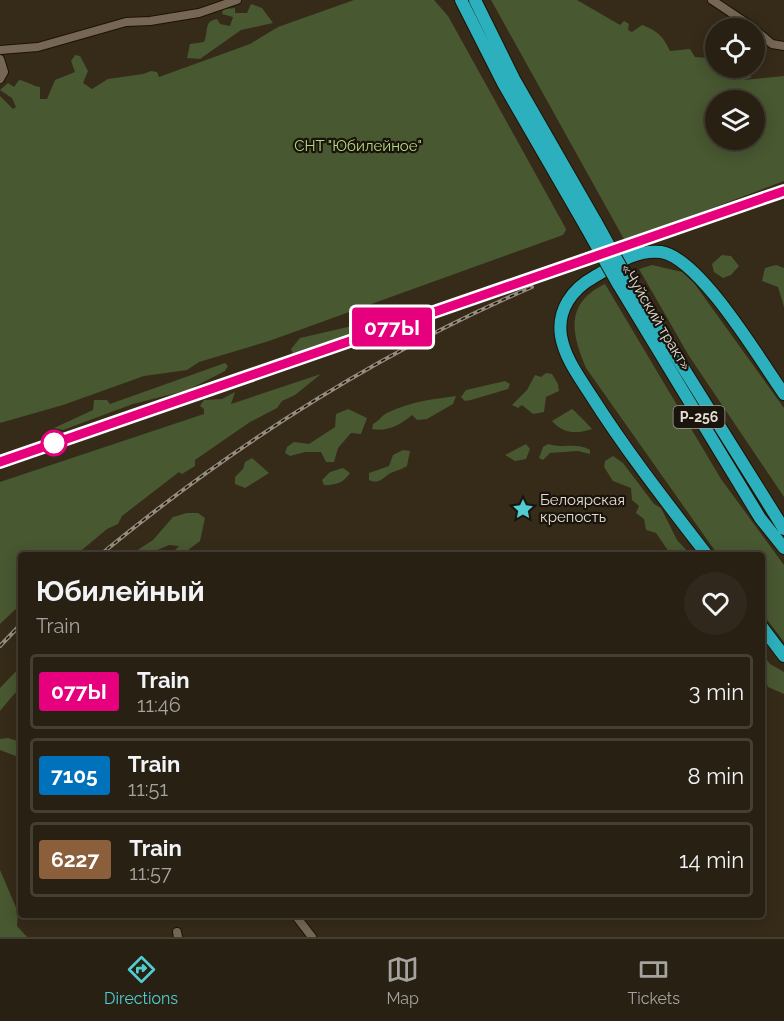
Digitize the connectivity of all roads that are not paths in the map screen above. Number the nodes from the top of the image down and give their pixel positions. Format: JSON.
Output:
{"nodes":[{"id":1,"x":237,"y":0,"type":"edge"},
{"id":2,"x":461,"y":0,"type":"edge"},
{"id":3,"x":475,"y":0,"type":"edge"},
{"id":4,"x":712,"y":0,"type":"edge"},
{"id":5,"x":738,"y":18,"type":"edge"},
{"id":6,"x":765,"y":38,"type":"edge"},
{"id":7,"x":784,"y":46,"type":"edge"},
{"id":8,"x":0,"y":50,"type":"edge"},
{"id":9,"x":0,"y":59,"type":"edge"},
{"id":10,"x":0,"y":79,"type":"edge"},
{"id":11,"x":591,"y":225,"type":"junction"},
{"id":12,"x":623,"y":281,"type":"junction"},
{"id":13,"x":784,"y":393,"type":"edge"},
{"id":14,"x":784,"y":529,"type":"edge"},
{"id":15,"x":784,"y":548,"type":"edge"},
{"id":16,"x":705,"y":552,"type":"edge"},
{"id":17,"x":765,"y":631,"type":"edge"},
{"id":18,"x":784,"y":656,"type":"edge"},
{"id":19,"x":297,"y":918,"type":"edge"},
{"id":20,"x":312,"y":937,"type":"edge"}],
"edges":[{"from":1,"to":8,"type":"street"},
{"from":2,"to":11,"type":"highway","name":"«Чуйский тракт»","number":"Р-256"},
{"from":3,"to":11,"type":"highway","name":"«Чуйский тракт»","number":"Р-256"},
{"from":4,"to":5,"type":"street"},
{"from":6,"to":7,"type":"street"},
{"from":9,"to":10,"type":"street"},
{"from":11,"to":12,"type":"highway","name":"«Чуйский тракт»","number":"Р-256","bridge":true},
{"from":12,"to":14,"type":"highway","name":"«Чуйский тракт»","number":"Р-256"},
{"from":12,"to":15,"type":"highway","name":"«Чуйский тракт»","number":"Р-256"},
{"from":13,"to":16,"type":"highway"},
{"from":17,"to":18,"type":"highway"},
{"from":19,"to":20,"type":"street"}]}
